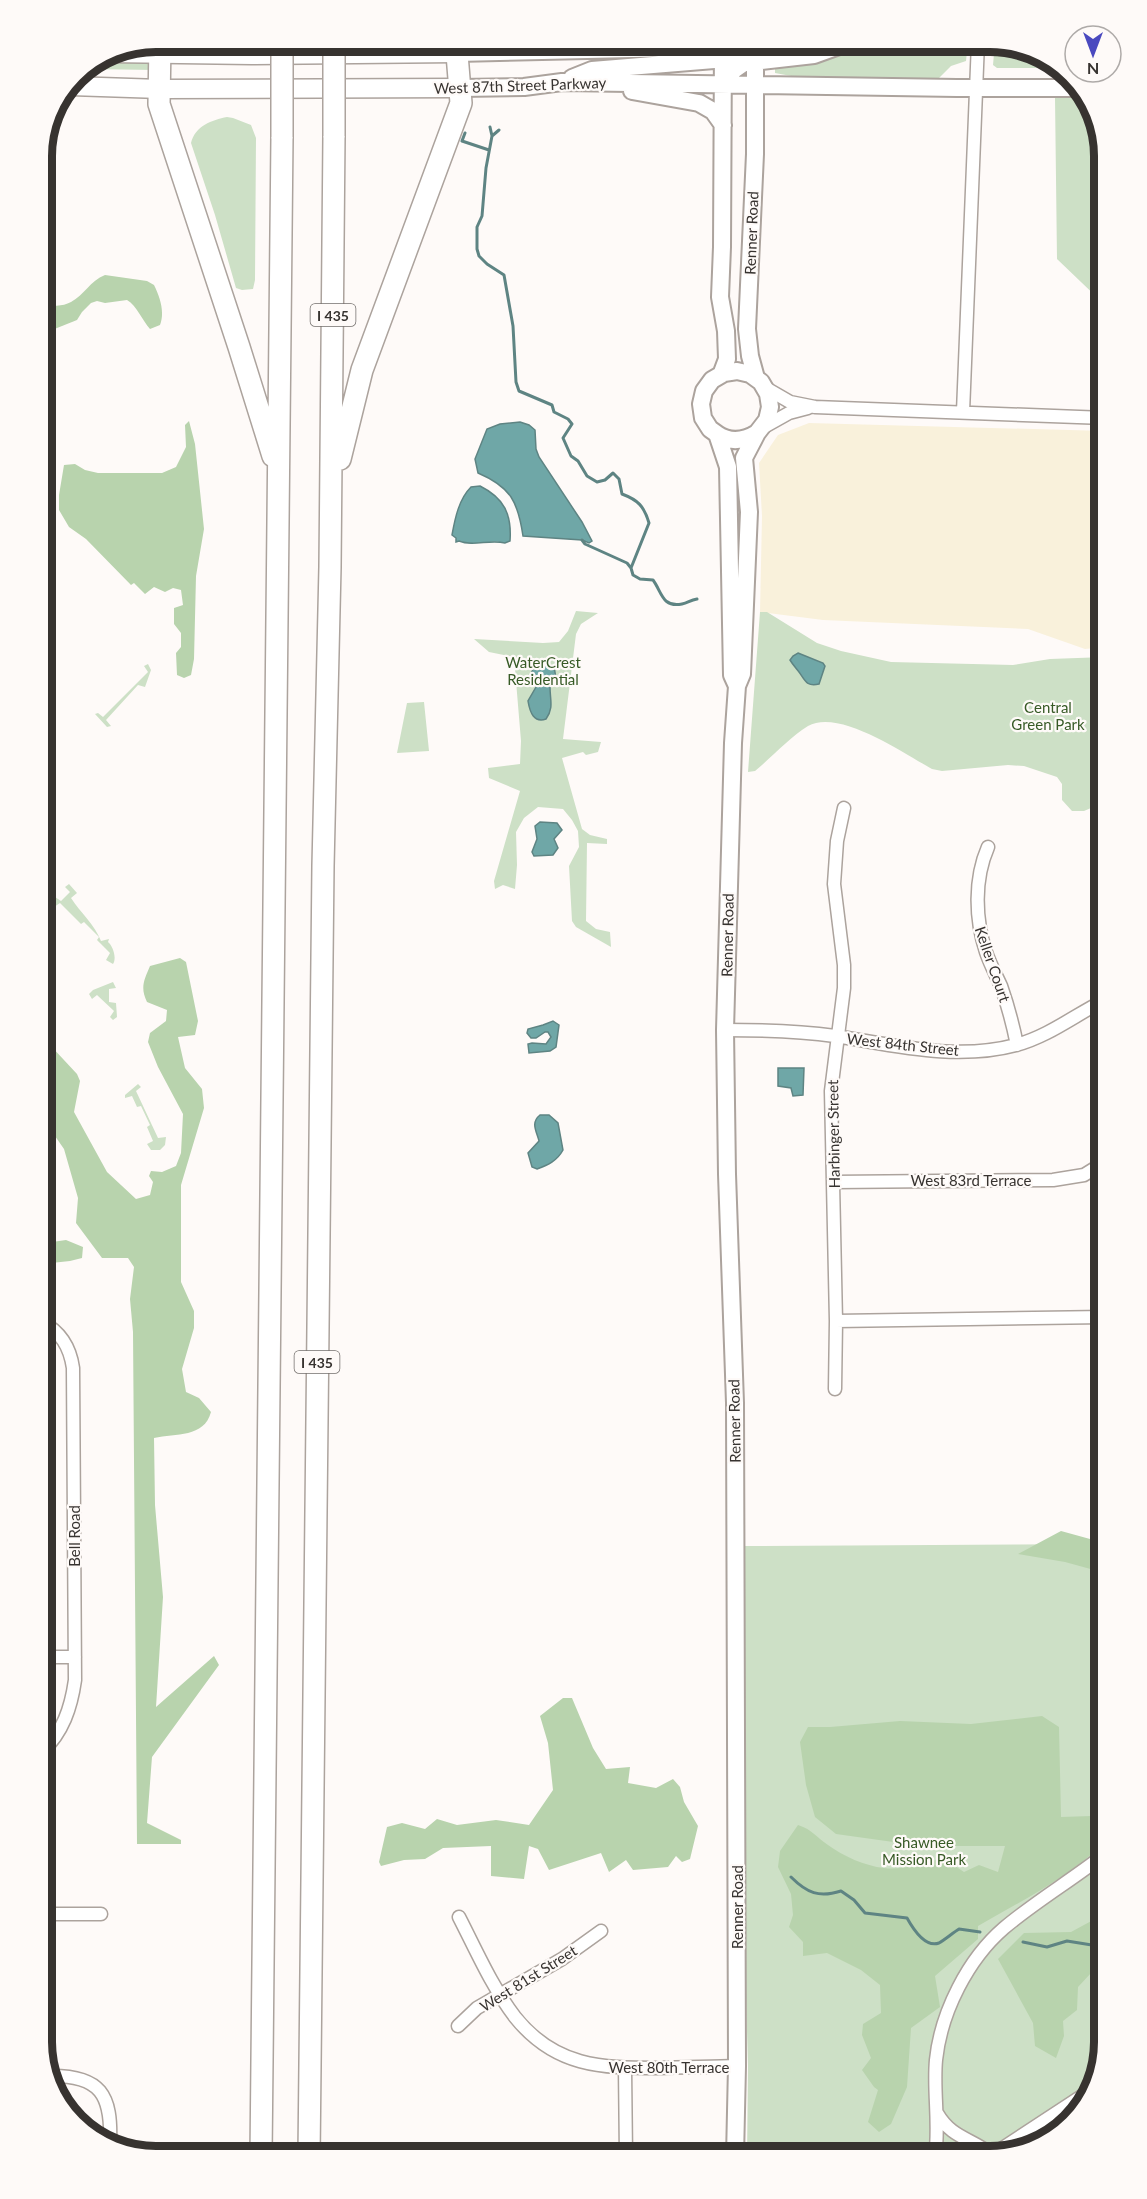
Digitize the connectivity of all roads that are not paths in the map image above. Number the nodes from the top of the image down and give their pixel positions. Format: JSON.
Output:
{"nodes":[{"id":1,"x":159,"y":52,"type":"edge"},
{"id":2,"x":282,"y":52,"type":"edge"},
{"id":3,"x":334,"y":52,"type":"edge"},
{"id":4,"x":457,"y":52,"type":"edge"},
{"id":5,"x":717,"y":53,"type":"edge"},
{"id":6,"x":723,"y":53,"type":"edge"},
{"id":7,"x":753,"y":53,"type":"edge"},
{"id":8,"x":758,"y":53,"type":"edge"},
{"id":9,"x":798,"y":53,"type":"edge"},
{"id":10,"x":820,"y":53,"type":"edge"},
{"id":11,"x":977,"y":53,"type":"edge"},
{"id":12,"x":562,"y":81,"type":"junction"},
{"id":13,"x":584,"y":82,"type":"junction"},
{"id":14,"x":723,"y":84,"type":"junction"},
{"id":15,"x":80,"y":86,"type":"edge"},
{"id":16,"x":756,"y":86,"type":"junction"},
{"id":17,"x":460,"y":88,"type":"junction"},
{"id":18,"x":1069,"y":88,"type":"edge"},
{"id":19,"x":160,"y":89,"type":"junction"},
{"id":20,"x":975,"y":89,"type":"junction"},
{"id":21,"x":723,"y":125,"type":"junction"},
{"id":22,"x":721,"y":375,"type":"junction"},
{"id":23,"x":760,"y":383,"type":"junction"},
{"id":24,"x":815,"y":407,"type":"junction"},
{"id":25,"x":963,"y":412,"type":"junction"},
{"id":26,"x":1094,"y":418,"type":"edge"},
{"id":27,"x":760,"y":430,"type":"junction"},
{"id":28,"x":717,"y":434,"type":"junction"},
{"id":29,"x":278,"y":474,"type":"junction"},
{"id":30,"x":331,"y":494,"type":"junction"},
{"id":31,"x":737,"y":686,"type":"junction"},
{"id":32,"x":844,"y":808,"type":"dead end"},
{"id":33,"x":988,"y":847,"type":"dead end"},
{"id":34,"x":1094,"y":1007,"type":"edge"},
{"id":35,"x":725,"y":1030,"type":"junction"},
{"id":36,"x":837,"y":1036,"type":"junction"},
{"id":37,"x":1017,"y":1045,"type":"junction"},
{"id":38,"x":1094,"y":1169,"type":"edge"},
{"id":39,"x":834,"y":1182,"type":"junction"},
{"id":40,"x":1094,"y":1317,"type":"edge"},
{"id":41,"x":836,"y":1321,"type":"junction"},
{"id":42,"x":52,"y":1329,"type":"edge"},
{"id":43,"x":835,"y":1389,"type":"dead end"},
{"id":44,"x":52,"y":1657,"type":"edge"},
{"id":45,"x":75,"y":1657,"type":"junction"},
{"id":46,"x":52,"y":1742,"type":"edge"},
{"id":47,"x":1094,"y":1862,"type":"edge"},
{"id":48,"x":52,"y":1914,"type":"edge"},
{"id":49,"x":101,"y":1914,"type":"dead end"},
{"id":50,"x":459,"y":1917,"type":"dead end"},
{"id":51,"x":601,"y":1931,"type":"dead end"},
{"id":52,"x":500,"y":1994,"type":"junction"},
{"id":53,"x":458,"y":2026,"type":"dead end"},
{"id":54,"x":737,"y":2067,"type":"junction"},
{"id":55,"x":625,"y":2068,"type":"junction"},
{"id":56,"x":58,"y":2075,"type":"edge"},
{"id":57,"x":1078,"y":2099,"type":"edge"},
{"id":58,"x":936,"y":2112,"type":"junction"},
{"id":59,"x":110,"y":2136,"type":"edge"},
{"id":60,"x":1009,"y":2144,"type":"edge"},
{"id":61,"x":261,"y":2146,"type":"edge"},
{"id":62,"x":309,"y":2146,"type":"edge"},
{"id":63,"x":626,"y":2146,"type":"edge"},
{"id":64,"x":735,"y":2146,"type":"edge"},
{"id":65,"x":935,"y":2146,"type":"edge"},
{"id":66,"x":980,"y":2146,"type":"edge"}],
"edges":[{"from":1,"to":19,"type":"highway"},
{"from":2,"to":29,"type":"highway","bridge":true},
{"from":3,"to":30,"type":"highway","number":"I 435","bridge":true},
{"from":4,"to":17,"type":"highway"},
{"from":5,"to":12,"type":"main road"},
{"from":6,"to":14,"type":"main road","name":"Renner Road"},
{"from":7,"to":14,"type":"main road"},
{"from":8,"to":16,"type":"main road","name":"Renner Road"},
{"from":9,"to":10,"type":"main road"},
{"from":11,"to":20,"type":"street"},
{"from":12,"to":13,"type":"main road","name":"West 87th Street Parkway"},
{"from":12,"to":17,"type":"main road","name":"West 87th Street Parkway"},
{"from":13,"to":14,"type":"main road","name":"West 87th Street Parkway"},
{"from":13,"to":21,"type":"main road"},
{"from":14,"to":16,"type":"main road","name":"West 87th Street Parkway"},
{"from":14,"to":21,"type":"main road","name":"Renner Road"},
{"from":15,"to":19,"type":"main road","name":"West 87th Street Parkway"},
{"from":16,"to":20,"type":"main road","name":"West 87th Street Parkway"},
{"from":16,"to":23,"type":"main road","name":"Renner Road"},
{"from":17,"to":19,"type":"main road","name":"West 87th Street Parkway"},
{"from":17,"to":30,"type":"highway"},
{"from":18,"to":20,"type":"main road","name":"West 87th Street Parkway"},
{"from":19,"to":29,"type":"highway"},
{"from":20,"to":25,"type":"street"},
{"from":21,"to":22,"type":"main road","name":"Renner Road"},
{"from":22,"to":23,"type":"main road"},
{"from":22,"to":28,"type":"main road","name":"Renner Road"},
{"from":23,"to":24,"type":"street"},
{"from":23,"to":27,"type":"main road","name":"Renner Road"},
{"from":24,"to":25,"type":"street"},
{"from":24,"to":27,"type":"street"},
{"from":25,"to":26,"type":"street"},
{"from":27,"to":28,"type":"main road"},
{"from":27,"to":31,"type":"main road","name":"Renner Road"},
{"from":28,"to":31,"type":"main road","name":"Renner Road"},
{"from":29,"to":61,"type":"highway"},
{"from":30,"to":62,"type":"highway","number":"I 435"},
{"from":31,"to":35,"type":"main road","name":"Renner Road"},
{"from":32,"to":36,"type":"street","name":"Harbinger Street"},
{"from":33,"to":37,"type":"street","name":"Keller Court"},
{"from":34,"to":37,"type":"street","name":"West 84th Street"},
{"from":35,"to":36,"type":"street","name":"West 84th Street"},
{"from":35,"to":54,"type":"main road","name":"Renner Road"},
{"from":36,"to":37,"type":"street","name":"West 84th Street"},
{"from":36,"to":39,"type":"street","name":"Harbinger Street"},
{"from":38,"to":39,"type":"street","name":"West 83rd Terrace"},
{"from":39,"to":41,"type":"street","name":"Harbinger Street"},
{"from":40,"to":41,"type":"street"},
{"from":41,"to":43,"type":"street","name":"Harbinger Street"},
{"from":42,"to":45,"type":"street","name":"Bell Road"},
{"from":44,"to":45,"type":"street"},
{"from":45,"to":46,"type":"street","name":"Bell Road"},
{"from":47,"to":58,"type":"street"},
{"from":48,"to":49,"type":"street"},
{"from":50,"to":52,"type":"street","name":"West 80th Terrace"},
{"from":51,"to":52,"type":"street","name":"West 81st Street"},
{"from":52,"to":53,"type":"street","name":"West 81st Street"},
{"from":52,"to":55,"type":"street","name":"West 80th Terrace"},
{"from":54,"to":55,"type":"street","name":"West 80th Terrace"},
{"from":54,"to":64,"type":"main road","name":"Renner Road"},
{"from":55,"to":63,"type":"street"},
{"from":56,"to":59,"type":"street"},
{"from":57,"to":60,"type":"street"},
{"from":58,"to":65,"type":"street"},
{"from":58,"to":66,"type":"street"}]}
